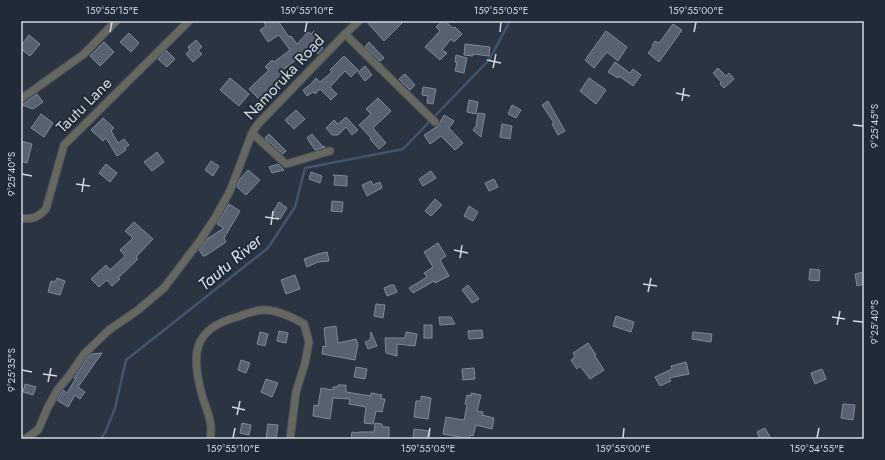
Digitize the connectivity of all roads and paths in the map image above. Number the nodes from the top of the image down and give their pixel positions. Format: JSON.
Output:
{"nodes":[{"id":1,"x":116,"y":21,"type":"edge"},
{"id":2,"x":189,"y":21,"type":"edge"},
{"id":3,"x":359,"y":21,"type":"edge"},
{"id":4,"x":345,"y":34,"type":"junction"},
{"id":5,"x":21,"y":99,"type":"edge"},
{"id":6,"x":435,"y":122,"type":"dead end"},
{"id":7,"x":252,"y":132,"type":"junction"},
{"id":8,"x":330,"y":151,"type":"dead end"},
{"id":9,"x":21,"y":218,"type":"edge"},
{"id":10,"x":25,"y":439,"type":"edge"},
{"id":11,"x":210,"y":439,"type":"edge"},
{"id":12,"x":290,"y":439,"type":"edge"}],
"edges":[{"from":1,"to":5,"type":"street"},
{"from":2,"to":9,"type":"street","name":"Tautu Lane"},
{"from":3,"to":4,"type":"street","name":"Namoruka Road"},
{"from":4,"to":6,"type":"street"},
{"from":4,"to":7,"type":"street","name":"Namoruka Road"},
{"from":7,"to":8,"type":"street"},
{"from":7,"to":10,"type":"street","name":"Namoruka Road"},
{"from":11,"to":12,"type":"street"}]}
